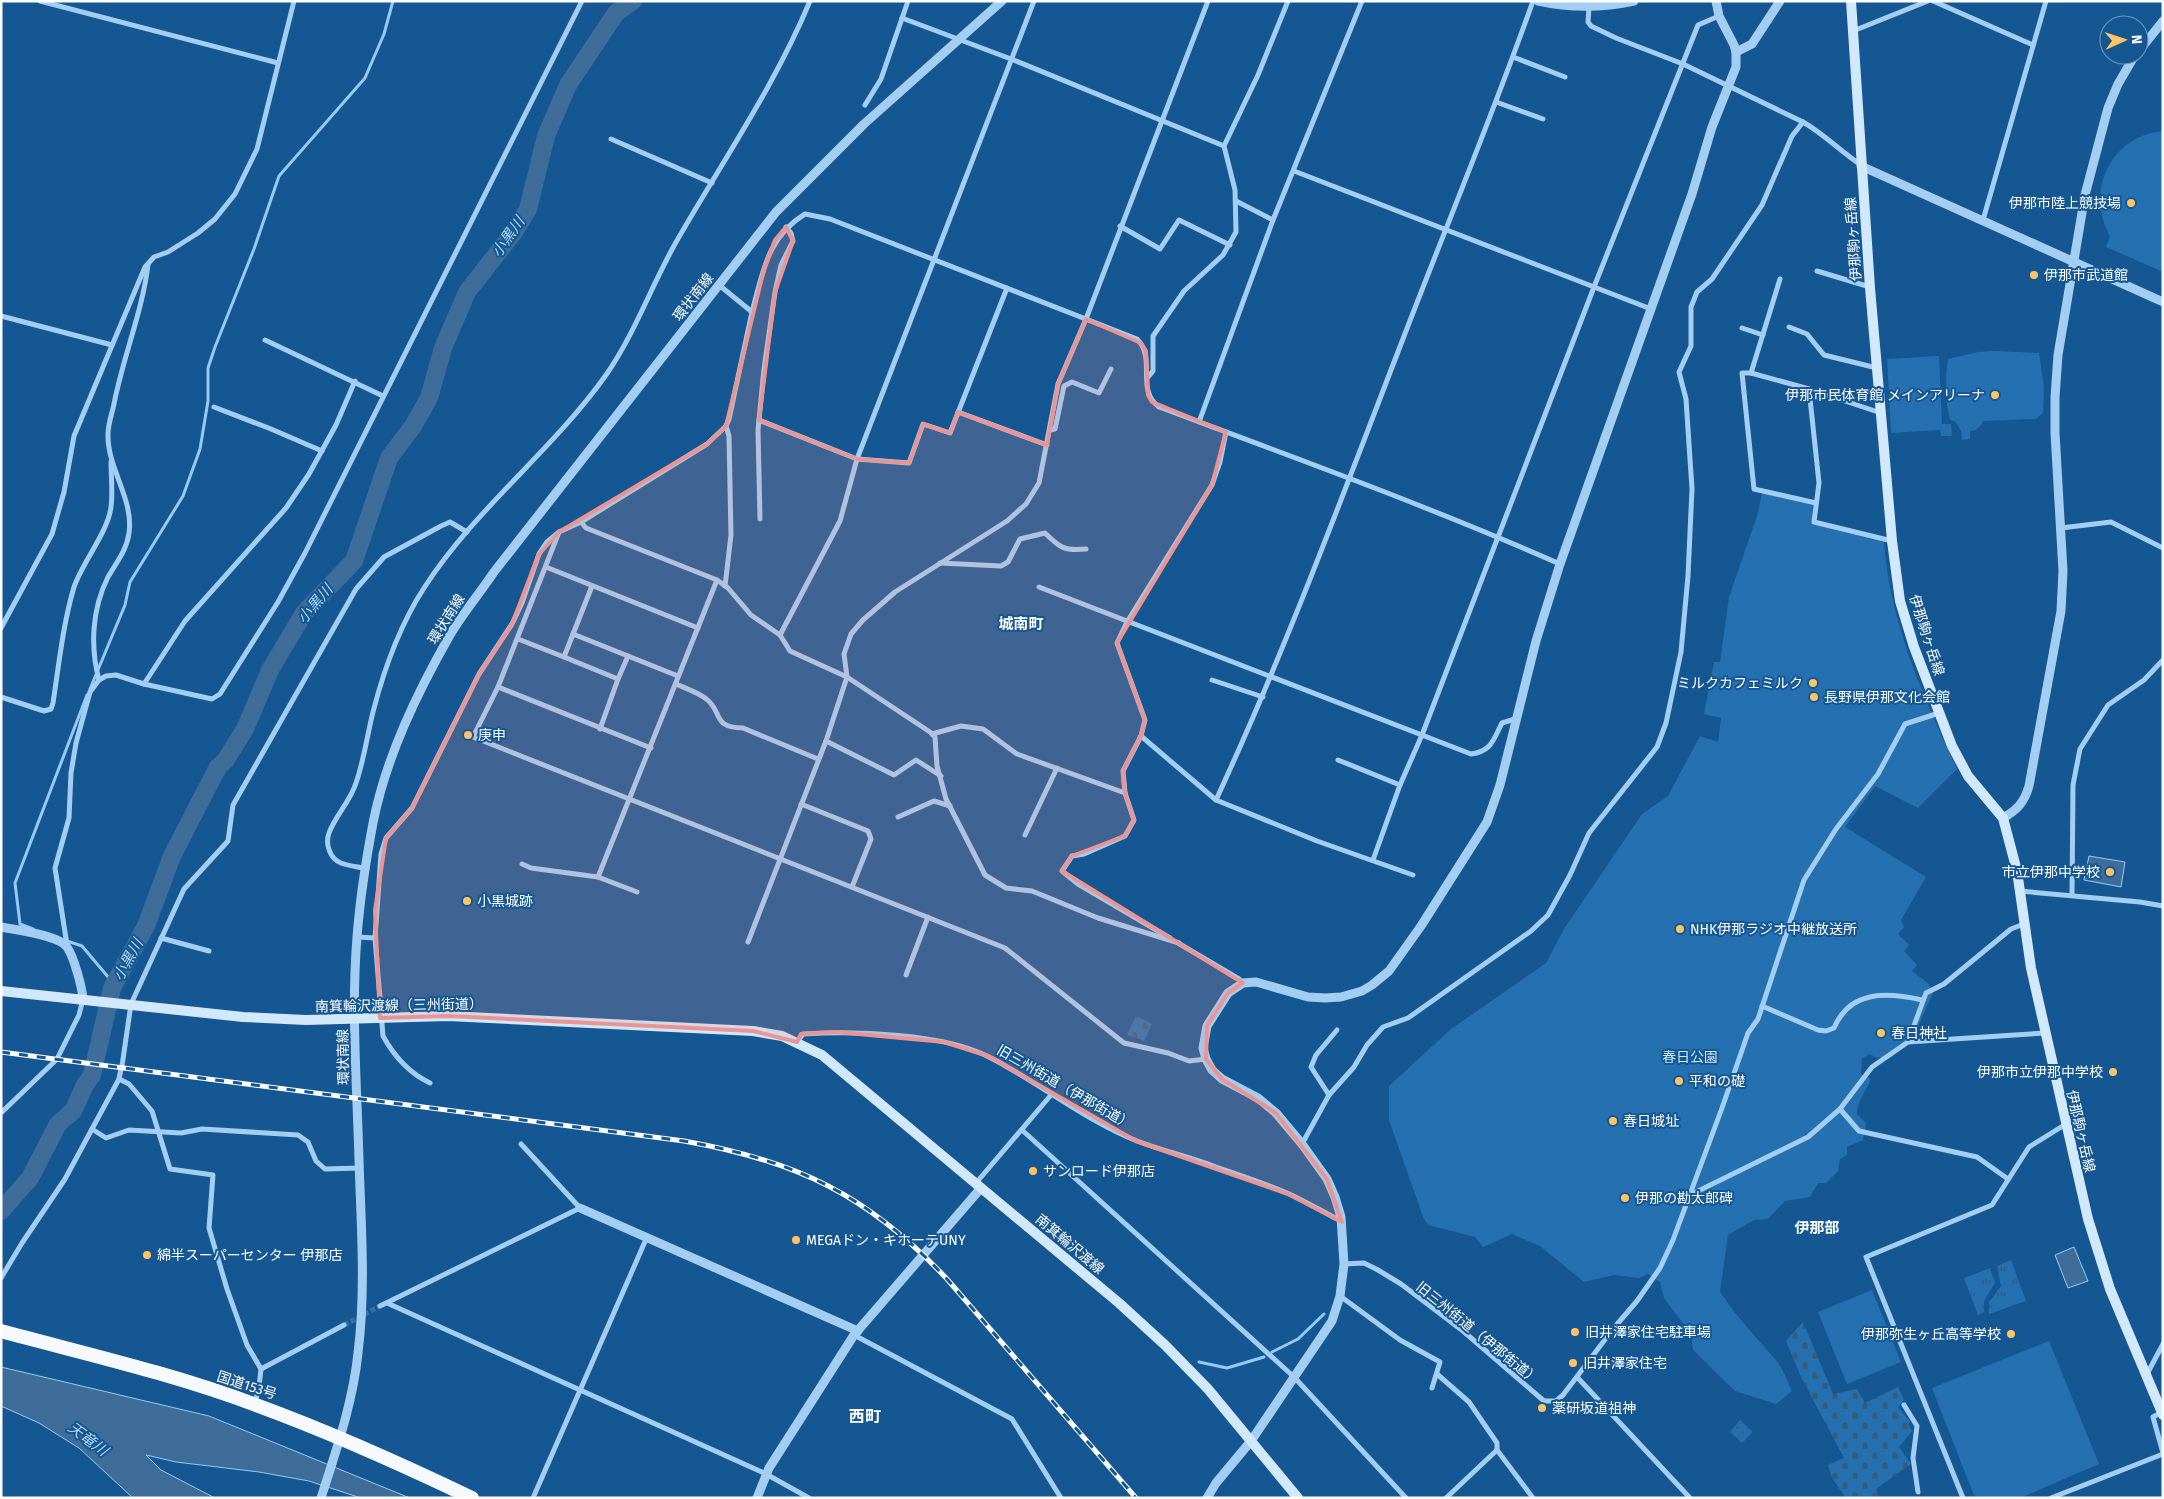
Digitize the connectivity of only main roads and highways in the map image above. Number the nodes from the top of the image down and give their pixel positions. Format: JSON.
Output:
{"nodes":[{"id":1,"x":1852,"y":1,"type":"edge"},
{"id":2,"x":1,"y":991,"type":"edge"},
{"id":3,"x":797,"y":1042,"type":"joint"},
{"id":4,"x":1,"y":1332,"type":"edge"},
{"id":5,"x":2162,"y":1414,"type":"edge"},
{"id":6,"x":472,"y":1498,"type":"edge"},
{"id":7,"x":1298,"y":1498,"type":"edge"}],
"edges":[{"from":1,"to":5,"type":"main road","name":"伊那駒ヶ岳線"},
{"from":2,"to":3,"type":"main road","name":"南箕輪沢渡線（三州街道）"},
{"from":3,"to":7,"type":"main road","name":"南箕輪沢渡線"},
{"from":4,"to":6,"type":"highway","name":"国道153号"}]}
